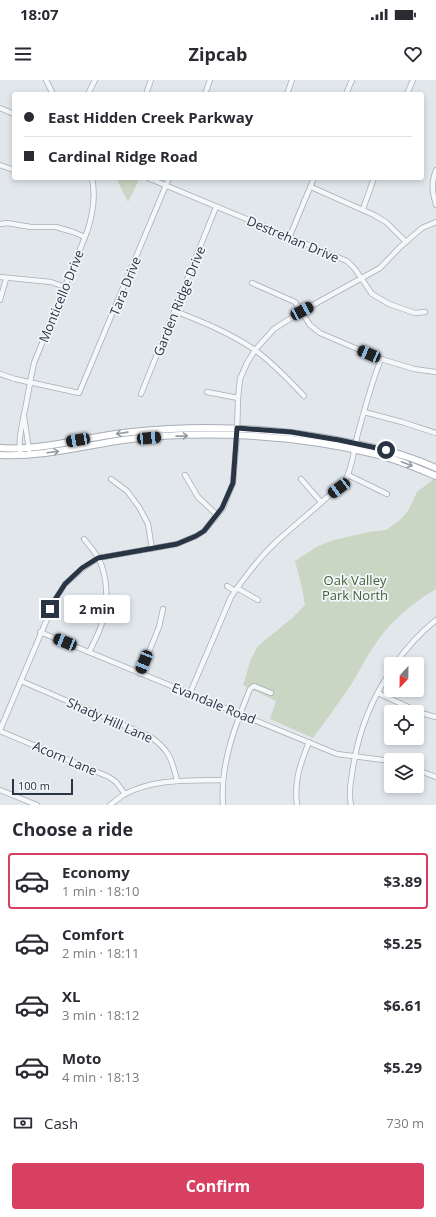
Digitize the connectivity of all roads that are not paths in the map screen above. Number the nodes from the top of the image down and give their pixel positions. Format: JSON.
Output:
{"nodes":[{"id":1,"x":46,"y":80,"type":"edge"},
{"id":2,"x":96,"y":80,"type":"edge"},
{"id":3,"x":151,"y":80,"type":"edge"},
{"id":4,"x":210,"y":80,"type":"edge"},
{"id":5,"x":292,"y":80,"type":"edge"},
{"id":6,"x":352,"y":80,"type":"edge"},
{"id":7,"x":412,"y":80,"type":"edge"},
{"id":8,"x":52,"y":92,"type":"edge"},
{"id":9,"x":89,"y":92,"type":"edge"},
{"id":10,"x":147,"y":92,"type":"edge"},
{"id":11,"x":206,"y":92,"type":"edge"},
{"id":12,"x":288,"y":92,"type":"edge"},
{"id":13,"x":347,"y":92,"type":"edge"},
{"id":14,"x":408,"y":92,"type":"edge"},
{"id":15,"x":0,"y":108,"type":"edge"},
{"id":16,"x":12,"y":113,"type":"edge"},
{"id":17,"x":0,"y":165,"type":"edge"},
{"id":18,"x":12,"y":169,"type":"edge"},
{"id":19,"x":436,"y":170,"type":"edge"},
{"id":20,"x":92,"y":180,"type":"edge"},
{"id":21,"x":152,"y":180,"type":"edge"},
{"id":22,"x":168,"y":180,"type":"edge"},
{"id":23,"x":313,"y":180,"type":"edge"},
{"id":24,"x":373,"y":180,"type":"edge"},
{"id":25,"x":166,"y":186,"type":"junction"},
{"id":26,"x":311,"y":187,"type":"junction"},
{"id":27,"x":436,"y":206,"type":"edge"},
{"id":28,"x":216,"y":207,"type":"junction"},
{"id":29,"x":363,"y":210,"type":"junction"},
{"id":30,"x":436,"y":222,"type":"edge"},
{"id":31,"x":1,"y":224,"type":"edge"},
{"id":32,"x":85,"y":237,"type":"junction"},
{"id":33,"x":289,"y":238,"type":"junction"},
{"id":34,"x":406,"y":242,"type":"junction"},
{"id":35,"x":0,"y":277,"type":"edge"},
{"id":36,"x":6,"y":279,"type":"junction"},
{"id":37,"x":361,"y":279,"type":"junction"},
{"id":38,"x":252,"y":283,"type":"dead end"},
{"id":39,"x":65,"y":287,"type":"junction"},
{"id":40,"x":0,"y":300,"type":"edge"},
{"id":41,"x":175,"y":311,"type":"junction"},
{"id":42,"x":302,"y":311,"type":"junction"},
{"id":43,"x":425,"y":312,"type":"dead end"},
{"id":44,"x":255,"y":350,"type":"junction"},
{"id":45,"x":381,"y":359,"type":"junction"},
{"id":46,"x":436,"y":372,"type":"edge"},
{"id":47,"x":0,"y":374,"type":"edge"},
{"id":48,"x":29,"y":383,"type":"junction"},
{"id":49,"x":207,"y":392,"type":"dead end"},
{"id":50,"x":140,"y":394,"type":"dead end"},
{"id":51,"x":304,"y":396,"type":"dead end"},
{"id":52,"x":238,"y":398,"type":"junction"},
{"id":53,"x":364,"y":412,"type":"junction"},
{"id":54,"x":24,"y":414,"type":"junction"},
{"id":55,"x":237,"y":432,"type":"junction"},
{"id":56,"x":436,"y":433,"type":"edge"},
{"id":57,"x":29,"y":447,"type":"junction"},
{"id":58,"x":355,"y":447,"type":"junction"},
{"id":59,"x":0,"y":448,"type":"edge"},
{"id":60,"x":20,"y":451,"type":"junction"},
{"id":61,"x":30,"y":454,"type":"junction"},
{"id":62,"x":0,"y":455,"type":"edge"},
{"id":63,"x":436,"y":468,"type":"edge"},
{"id":64,"x":185,"y":475,"type":"dead end"},
{"id":65,"x":348,"y":475,"type":"junction"},
{"id":66,"x":436,"y":476,"type":"edge"},
{"id":67,"x":111,"y":479,"type":"dead end"},
{"id":68,"x":301,"y":479,"type":"dead end"},
{"id":69,"x":387,"y":494,"type":"dead end"},
{"id":70,"x":321,"y":502,"type":"junction"},
{"id":71,"x":217,"y":514,"type":"junction"},
{"id":72,"x":84,"y":539,"type":"dead end"},
{"id":73,"x":152,"y":549,"type":"junction"},
{"id":74,"x":98,"y":558,"type":"junction"},
{"id":75,"x":227,"y":586,"type":"dead end"},
{"id":76,"x":236,"y":589,"type":"junction"},
{"id":77,"x":258,"y":600,"type":"dead end"},
{"id":78,"x":163,"y":609,"type":"dead end"},
{"id":79,"x":436,"y":620,"type":"edge"},
{"id":80,"x":40,"y":632,"type":"junction"},
{"id":81,"x":89,"y":652,"type":"junction"},
{"id":82,"x":400,"y":657,"type":"edge"},
{"id":83,"x":140,"y":674,"type":"junction"},
{"id":84,"x":21,"y":681,"type":"junction"},
{"id":85,"x":384,"y":682,"type":"edge"},
{"id":86,"x":190,"y":693,"type":"junction"},
{"id":87,"x":271,"y":693,"type":"dead end"},
{"id":88,"x":378,"y":693,"type":"junction"},
{"id":89,"x":240,"y":714,"type":"junction"},
{"id":90,"x":436,"y":717,"type":"edge"},
{"id":91,"x":0,"y":731,"type":"edge"},
{"id":92,"x":309,"y":742,"type":"junction"},
{"id":93,"x":354,"y":756,"type":"junction"},
{"id":94,"x":384,"y":760,"type":"edge"},
{"id":95,"x":424,"y":773,"type":"edge"},
{"id":96,"x":436,"y":777,"type":"edge"},
{"id":97,"x":223,"y":780,"type":"junction"},
{"id":98,"x":177,"y":781,"type":"junction"},
{"id":99,"x":0,"y":790,"type":"edge"},
{"id":100,"x":125,"y":794,"type":"junction"},
{"id":101,"x":37,"y":805,"type":"edge"},
{"id":102,"x":110,"y":805,"type":"edge"},
{"id":103,"x":223,"y":805,"type":"edge"},
{"id":104,"x":297,"y":805,"type":"edge"},
{"id":105,"x":351,"y":805,"type":"edge"}],
"edges":[{"from":1,"to":8,"type":"street"},
{"from":2,"to":9,"type":"street"},
{"from":3,"to":10,"type":"street"},
{"from":4,"to":11,"type":"street"},
{"from":5,"to":12,"type":"street"},
{"from":6,"to":13,"type":"street"},
{"from":7,"to":14,"type":"street"},
{"from":15,"to":16,"type":"street"},
{"from":17,"to":18,"type":"street"},
{"from":19,"to":27,"type":"street"},
{"from":20,"to":32,"type":"street","name":"Monticello Drive"},
{"from":21,"to":25,"type":"street","name":"Destrehan Drive"},
{"from":22,"to":25,"type":"street","name":"Tara Drive"},
{"from":23,"to":26,"type":"street"},
{"from":24,"to":29,"type":"street"},
{"from":25,"to":28,"type":"street","name":"Destrehan Drive"},
{"from":25,"to":48,"type":"street","name":"Tara Drive"},
{"from":26,"to":29,"type":"street"},
{"from":26,"to":33,"type":"street"},
{"from":28,"to":33,"type":"street","name":"Destrehan Drive"},
{"from":28,"to":41,"type":"street","name":"Garden Ridge Drive"},
{"from":29,"to":34,"type":"street"},
{"from":30,"to":34,"type":"street"},
{"from":31,"to":32,"type":"street"},
{"from":32,"to":39,"type":"street","name":"Monticello Drive"},
{"from":33,"to":37,"type":"street","name":"Destrehan Drive"},
{"from":34,"to":37,"type":"street"},
{"from":35,"to":36,"type":"street"},
{"from":36,"to":39,"type":"street"},
{"from":36,"to":40,"type":"street"},
{"from":37,"to":42,"type":"street"},
{"from":37,"to":43,"type":"street","name":"Destrehan Drive"},
{"from":38,"to":42,"type":"street"},
{"from":39,"to":48,"type":"street","name":"Monticello Drive"},
{"from":41,"to":44,"type":"street"},
{"from":41,"to":50,"type":"street","name":"Garden Ridge Drive"},
{"from":42,"to":44,"type":"street"},
{"from":42,"to":45,"type":"street"},
{"from":44,"to":51,"type":"street"},
{"from":44,"to":52,"type":"street"},
{"from":45,"to":46,"type":"street"},
{"from":45,"to":53,"type":"street"},
{"from":47,"to":48,"type":"street"},
{"from":48,"to":54,"type":"street","name":"Monticello Drive"},
{"from":49,"to":52,"type":"street"},
{"from":52,"to":55,"type":"street"},
{"from":53,"to":56,"type":"street"},
{"from":53,"to":58,"type":"street"},
{"from":54,"to":57,"type":"street","name":"Monticello Drive"},
{"from":54,"to":60,"type":"street","name":"Monticello Drive"},
{"from":55,"to":57,"type":"main road","one_way":true},
{"from":55,"to":58,"type":"main road"},
{"from":61,"to":55,"type":"main road","one_way":true},
{"from":55,"to":71,"type":"street"},
{"from":57,"to":60,"type":"main road"},
{"from":57,"to":61,"type":"street","name":"Monticello Drive"},
{"from":58,"to":63,"type":"main road"},
{"from":58,"to":65,"type":"street"},
{"from":58,"to":66,"type":"main road","one_way":true},
{"from":59,"to":60,"type":"main road"},
{"from":60,"to":61,"type":"main road"},
{"from":60,"to":62,"type":"main road"},
{"from":64,"to":71,"type":"street"},
{"from":65,"to":69,"type":"street"},
{"from":65,"to":70,"type":"street"},
{"from":67,"to":73,"type":"street"},
{"from":68,"to":70,"type":"street"},
{"from":70,"to":76,"type":"street"},
{"from":71,"to":73,"type":"street"},
{"from":72,"to":74,"type":"street"},
{"from":73,"to":74,"type":"street"},
{"from":74,"to":80,"type":"street"},
{"from":74,"to":81,"type":"street"},
{"from":75,"to":76,"type":"street"},
{"from":76,"to":77,"type":"street"},
{"from":76,"to":86,"type":"street"},
{"from":78,"to":83,"type":"street"},
{"from":79,"to":82,"type":"street"},
{"from":80,"to":81,"type":"street","name":"Evandale Road"},
{"from":80,"to":84,"type":"street"},
{"from":81,"to":83,"type":"street","name":"Evandale Road"},
{"from":83,"to":86,"type":"street","name":"Evandale Road"},
{"from":84,"to":91,"type":"street"},
{"from":84,"to":98,"type":"street","name":"Shady Hill Lane"},
{"from":85,"to":88,"type":"street"},
{"from":86,"to":89,"type":"street","name":"Evandale Road"},
{"from":87,"to":89,"type":"street"},
{"from":88,"to":90,"type":"street"},
{"from":88,"to":93,"type":"street"},
{"from":89,"to":92,"type":"street","name":"Evandale Road"},
{"from":89,"to":97,"type":"street"},
{"from":91,"to":100,"type":"street","name":"Acorn Lane"},
{"from":92,"to":93,"type":"street","name":"Evandale Road"},
{"from":92,"to":104,"type":"street"},
{"from":93,"to":94,"type":"street","name":"Evandale Road"},
{"from":93,"to":105,"type":"street"},
{"from":95,"to":96,"type":"street"},
{"from":97,"to":98,"type":"street"},
{"from":97,"to":103,"type":"street"},
{"from":98,"to":100,"type":"street"},
{"from":99,"to":101,"type":"street"},
{"from":100,"to":102,"type":"street"}]}
